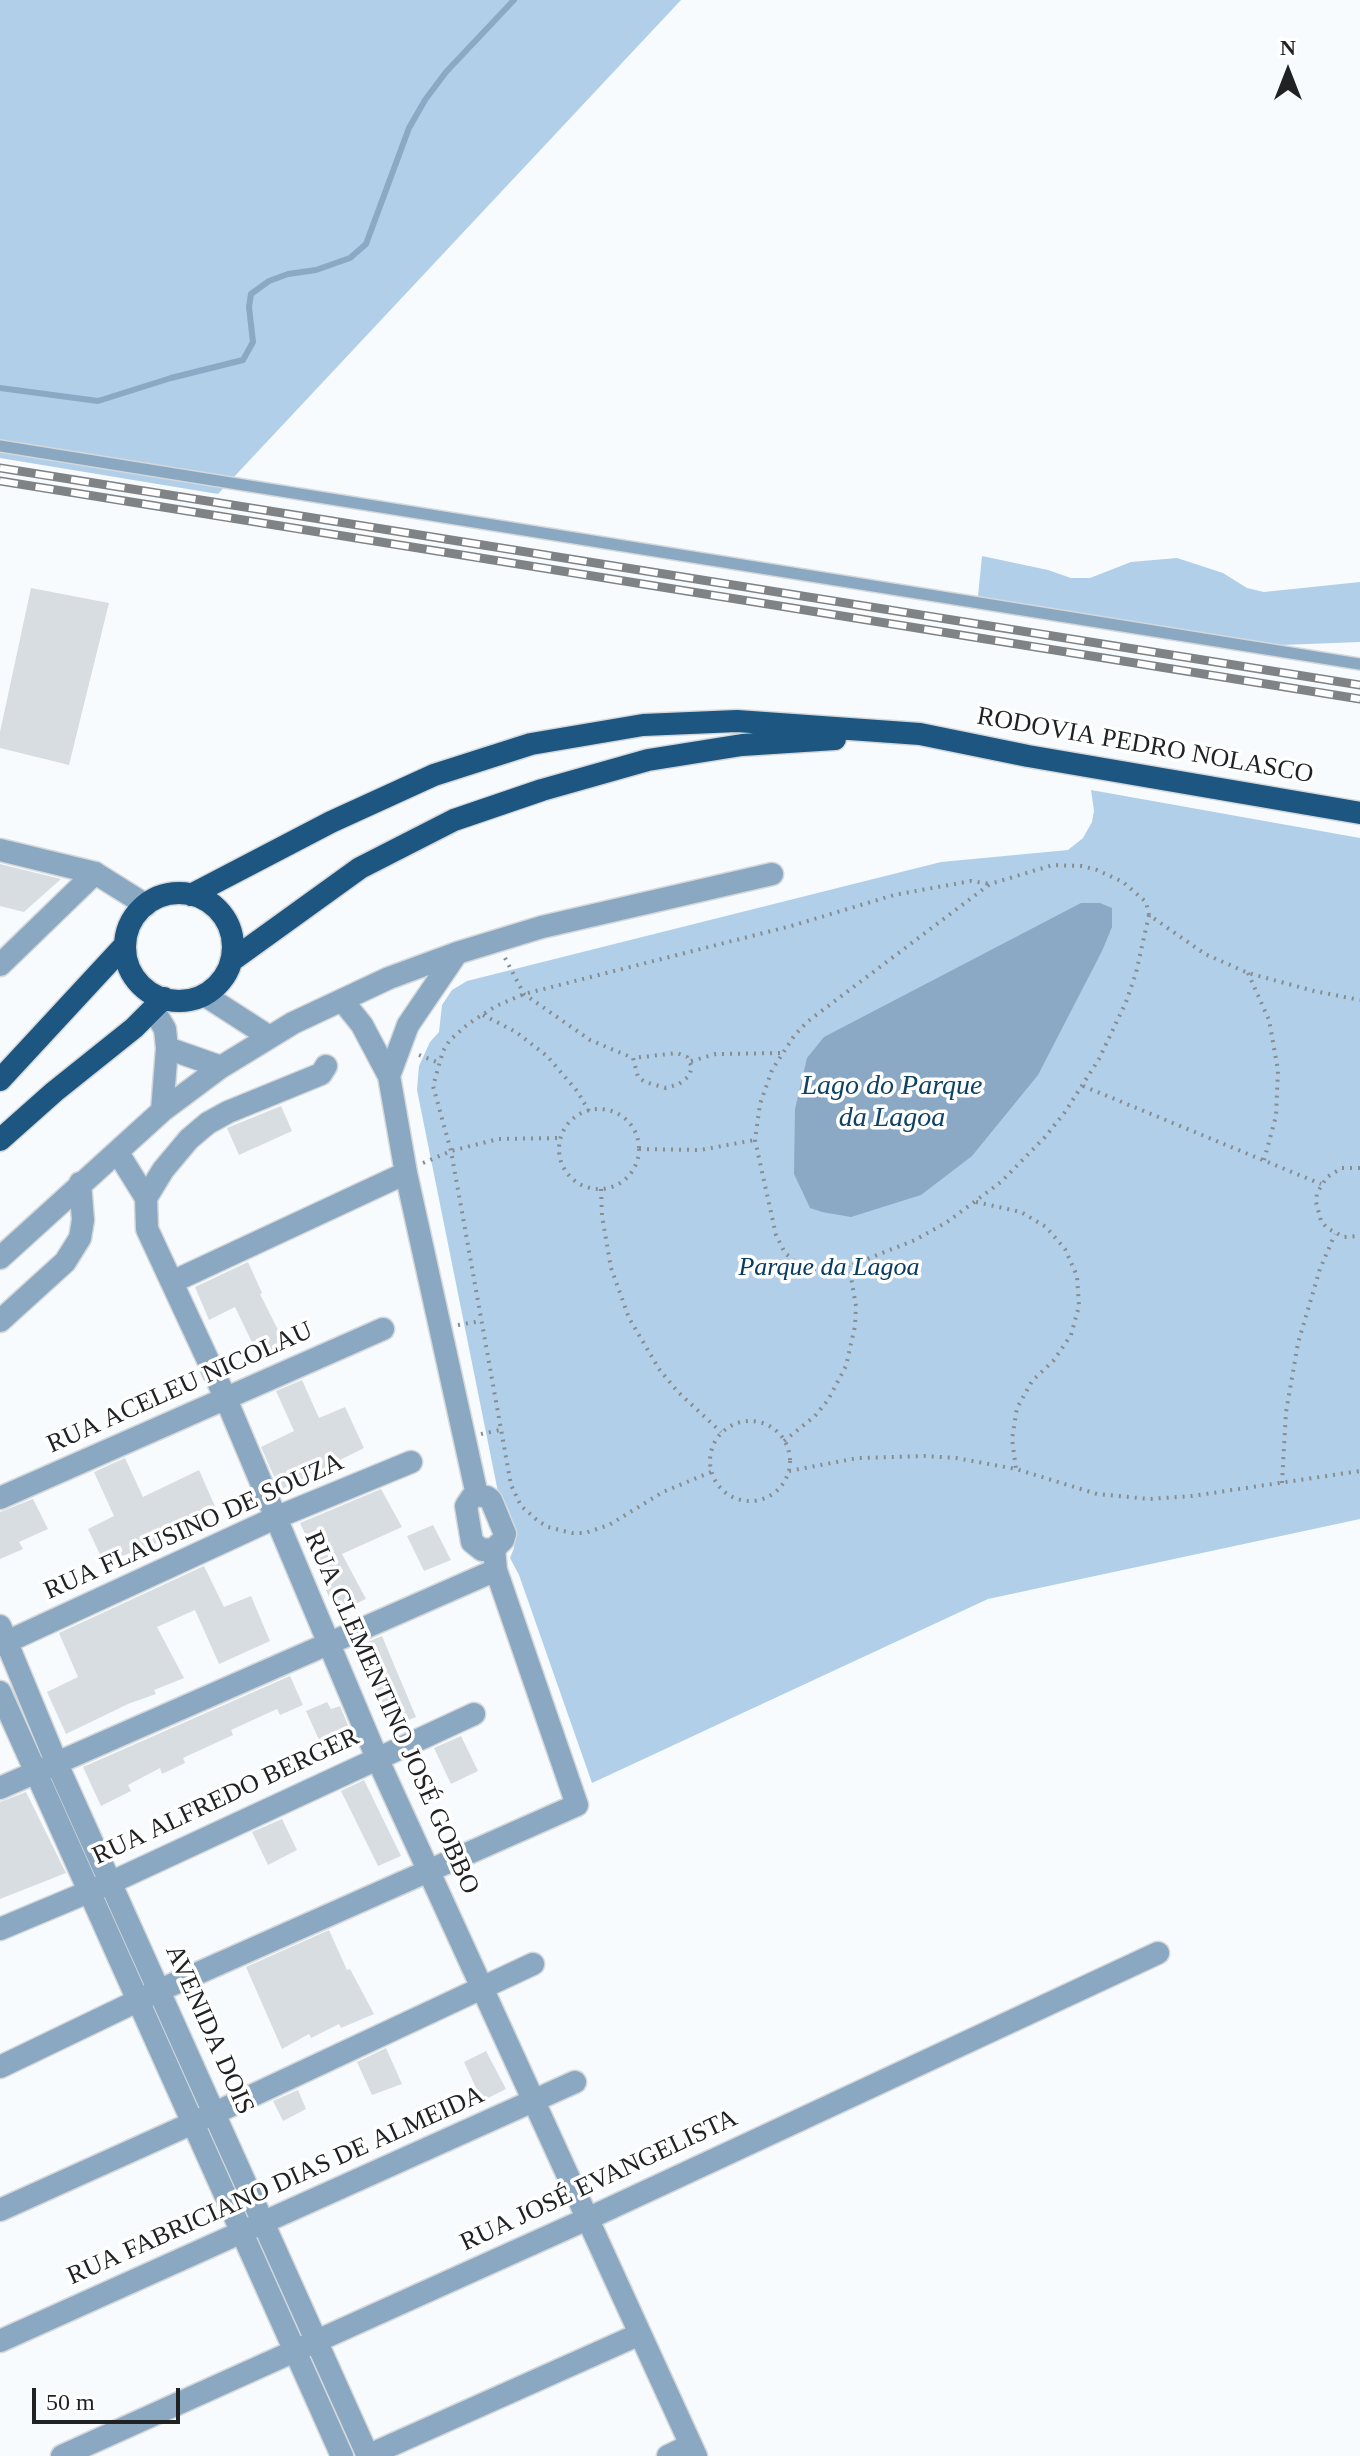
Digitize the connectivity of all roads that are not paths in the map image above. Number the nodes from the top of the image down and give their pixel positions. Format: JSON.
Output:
{"nodes":[{"id":1,"x":0,"y":446,"type":"edge"},
{"id":2,"x":1360,"y":664,"type":"edge"},
{"id":3,"x":920,"y":734,"type":"junction"},
{"id":4,"x":1360,"y":813,"type":"edge"},
{"id":5,"x":0,"y":850,"type":"edge"},
{"id":6,"x":95,"y":873,"type":"junction"},
{"id":7,"x":772,"y":874,"type":"dead end"},
{"id":8,"x":191,"y":895,"type":"junction"},
{"id":9,"x":146,"y":905,"type":"junction"},
{"id":10,"x":124,"y":946,"type":"junction"},
{"id":11,"x":457,"y":953,"type":"junction"},
{"id":12,"x":231,"y":961,"type":"junction"},
{"id":13,"x":0,"y":965,"type":"edge"},
{"id":14,"x":206,"y":996,"type":"junction"},
{"id":15,"x":342,"y":1000,"type":"junction"},
{"id":16,"x":159,"y":1004,"type":"junction"},
{"id":17,"x":268,"y":1036,"type":"junction"},
{"id":18,"x":167,"y":1048,"type":"junction"},
{"id":19,"x":326,"y":1066,"type":"dead end"},
{"id":20,"x":221,"y":1067,"type":"junction"},
{"id":21,"x":389,"y":1076,"type":"junction"},
{"id":22,"x":0,"y":1080,"type":"edge"},
{"id":23,"x":162,"y":1111,"type":"junction"},
{"id":24,"x":0,"y":1140,"type":"edge"},
{"id":25,"x":118,"y":1153,"type":"junction"},
{"id":26,"x":406,"y":1172,"type":"junction"},
{"id":27,"x":80,"y":1183,"type":"junction"},
{"id":28,"x":146,"y":1198,"type":"junction"},
{"id":29,"x":0,"y":1258,"type":"edge"},
{"id":30,"x":172,"y":1282,"type":"junction"},
{"id":31,"x":0,"y":1321,"type":"edge"},
{"id":32,"x":383,"y":1329,"type":"dead end"},
{"id":33,"x":226,"y":1399,"type":"junction"},
{"id":34,"x":411,"y":1462,"type":"dead end"},
{"id":35,"x":477,"y":1495,"type":"junction"},
{"id":36,"x":0,"y":1498,"type":"edge"},
{"id":37,"x":275,"y":1518,"type":"junction"},
{"id":38,"x":495,"y":1560,"type":"junction"},
{"id":39,"x":2,"y":1637,"type":"edge"},
{"id":40,"x":327,"y":1644,"type":"junction"},
{"id":41,"x":0,"y":1692,"type":"edge"},
{"id":42,"x":474,"y":1714,"type":"dead end"},
{"id":43,"x":377,"y":1758,"type":"junction"},
{"id":44,"x":47,"y":1768,"type":"junction"},
{"id":45,"x":0,"y":1788,"type":"edge"},
{"id":46,"x":429,"y":1871,"type":"junction"},
{"id":47,"x":112,"y":1882,"type":"junction"},
{"id":48,"x":88,"y":1892,"type":"junction"},
{"id":49,"x":0,"y":1929,"type":"edge"},
{"id":50,"x":1158,"y":1953,"type":"dead end"},
{"id":51,"x":533,"y":1964,"type":"dead end"},
{"id":52,"x":482,"y":1987,"type":"junction"},
{"id":53,"x":160,"y":1990,"type":"junction"},
{"id":54,"x":138,"y":2002,"type":"junction"},
{"id":55,"x":0,"y":2067,"type":"edge"},
{"id":56,"x":575,"y":2082,"type":"dead end"},
{"id":57,"x":533,"y":2100,"type":"junction"},
{"id":58,"x":215,"y":2113,"type":"junction"},
{"id":59,"x":192,"y":2123,"type":"junction"},
{"id":60,"x":0,"y":2210,"type":"edge"},
{"id":61,"x":587,"y":2219,"type":"junction"},
{"id":62,"x":264,"y":2223,"type":"junction"},
{"id":63,"x":242,"y":2233,"type":"junction"},
{"id":64,"x":640,"y":2334,"type":"junction"},
{"id":65,"x":316,"y":2339,"type":"junction"},
{"id":66,"x":0,"y":2341,"type":"edge"},
{"id":67,"x":294,"y":2349,"type":"junction"},
{"id":68,"x":693,"y":2451,"type":"edge"},
{"id":69,"x":62,"y":2456,"type":"edge"},
{"id":70,"x":342,"y":2456,"type":"edge"},
{"id":71,"x":368,"y":2456,"type":"edge"},
{"id":72,"x":668,"y":2456,"type":"edge"}],
"edges":[{"from":1,"to":2,"type":"lane"},
{"from":3,"to":4,"type":"highway","name":"RODOVIA PEDRO NOLASCO"},
{"from":3,"to":8,"type":"highway","name":"RODOVIA PEDRO NOLASCO"},
{"from":3,"to":12,"type":"highway","name":"RODOVIA PEDRO NOLASCO"},
{"from":5,"to":6,"type":"street"},
{"from":6,"to":9,"type":"street"},
{"from":6,"to":13,"type":"street"},
{"from":7,"to":11,"type":"street"},
{"from":8,"to":9,"type":"highway"},
{"from":8,"to":12,"type":"highway"},
{"from":9,"to":10,"type":"highway"},
{"from":10,"to":16,"type":"highway"},
{"from":10,"to":22,"type":"highway"},
{"from":11,"to":15,"type":"street"},
{"from":11,"to":21,"type":"street"},
{"from":12,"to":14,"type":"highway"},
{"from":14,"to":16,"type":"highway"},
{"from":14,"to":17,"type":"street"},
{"from":15,"to":17,"type":"street"},
{"from":15,"to":21,"type":"street"},
{"from":16,"to":18,"type":"street"},
{"from":16,"to":24,"type":"highway"},
{"from":17,"to":20,"type":"street"},
{"from":18,"to":20,"type":"street"},
{"from":18,"to":23,"type":"street"},
{"from":19,"to":28,"type":"street"},
{"from":20,"to":23,"type":"street"},
{"from":21,"to":26,"type":"street"},
{"from":23,"to":25,"type":"street"},
{"from":25,"to":27,"type":"street"},
{"from":25,"to":28,"type":"street"},
{"from":26,"to":30,"type":"street"},
{"from":26,"to":35,"type":"street"},
{"from":27,"to":29,"type":"street"},
{"from":27,"to":31,"type":"street"},
{"from":28,"to":30,"type":"street","name":"RUA CLEMENTINO JOSÉ GOBBO"},
{"from":30,"to":33,"type":"street","name":"RUA CLEMENTINO JOSÉ GOBBO"},
{"from":32,"to":33,"type":"street","name":"RUA ACELEU NICOLAU"},
{"from":33,"to":36,"type":"street","name":"RUA ACELEU NICOLAU"},
{"from":33,"to":37,"type":"street","name":"RUA CLEMENTINO JOSÉ GOBBO"},
{"from":34,"to":37,"type":"street","name":"RUA FLAUSINO DE SOUZA"},
{"from":35,"to":38,"type":"street"},
{"from":35,"to":38,"type":"street"},
{"from":37,"to":39,"type":"street","name":"RUA FLAUSINO DE SOUZA"},
{"from":37,"to":40,"type":"street","name":"RUA CLEMENTINO JOSÉ GOBBO"},
{"from":38,"to":40,"type":"street"},
{"from":38,"to":46,"type":"street"},
{"from":39,"to":44,"type":"street","name":"AVENIDA DOIS"},
{"from":40,"to":43,"type":"street","name":"RUA CLEMENTINO JOSÉ GOBBO"},
{"from":40,"to":44,"type":"street"},
{"from":41,"to":44,"type":"street","name":"AVENIDA DOIS"},
{"from":42,"to":43,"type":"street","name":"RUA ALFREDO BERGER"},
{"from":43,"to":46,"type":"street","name":"RUA CLEMENTINO JOSÉ GOBBO"},
{"from":43,"to":47,"type":"street","name":"RUA ALFREDO BERGER"},
{"from":44,"to":45,"type":"street"},
{"from":44,"to":47,"type":"street","name":"AVENIDA DOIS"},
{"from":44,"to":48,"type":"street","name":"AVENIDA DOIS"},
{"from":46,"to":52,"type":"street","name":"RUA CLEMENTINO JOSÉ GOBBO"},
{"from":46,"to":53,"type":"street"},
{"from":47,"to":48,"type":"street","name":"RUA ALFREDO BERGER"},
{"from":47,"to":53,"type":"street","name":"AVENIDA DOIS"},
{"from":48,"to":49,"type":"street","name":"RUA ALFREDO BERGER"},
{"from":48,"to":54,"type":"street","name":"AVENIDA DOIS"},
{"from":50,"to":61,"type":"street","name":"RUA JOSÉ EVANGELISTA"},
{"from":51,"to":52,"type":"street"},
{"from":52,"to":57,"type":"street","name":"RUA CLEMENTINO JOSÉ GOBBO"},
{"from":52,"to":58,"type":"street"},
{"from":53,"to":54,"type":"street"},
{"from":53,"to":58,"type":"street","name":"AVENIDA DOIS"},
{"from":54,"to":55,"type":"street"},
{"from":54,"to":59,"type":"street","name":"AVENIDA DOIS"},
{"from":56,"to":57,"type":"street","name":"RUA FABRICIANO DIAS DE ALMEIDA"},
{"from":57,"to":61,"type":"street","name":"RUA CLEMENTINO JOSÉ GOBBO"},
{"from":57,"to":62,"type":"street","name":"RUA FABRICIANO DIAS DE ALMEIDA"},
{"from":58,"to":59,"type":"street"},
{"from":58,"to":62,"type":"street","name":"AVENIDA DOIS"},
{"from":59,"to":60,"type":"street"},
{"from":59,"to":63,"type":"street","name":"AVENIDA DOIS"},
{"from":61,"to":64,"type":"street","name":"RUA CLEMENTINO JOSÉ GOBBO"},
{"from":61,"to":65,"type":"street","name":"RUA JOSÉ EVANGELISTA"},
{"from":62,"to":63,"type":"street","name":"RUA FABRICIANO DIAS DE ALMEIDA"},
{"from":62,"to":65,"type":"street","name":"AVENIDA DOIS"},
{"from":63,"to":66,"type":"street","name":"RUA FABRICIANO DIAS DE ALMEIDA"},
{"from":63,"to":67,"type":"street","name":"AVENIDA DOIS"},
{"from":64,"to":68,"type":"street","name":"RUA CLEMENTINO JOSÉ GOBBO"},
{"from":64,"to":71,"type":"street"},
{"from":65,"to":67,"type":"street","name":"RUA JOSÉ EVANGELISTA"},
{"from":65,"to":71,"type":"street","name":"AVENIDA DOIS"},
{"from":67,"to":69,"type":"street","name":"RUA JOSÉ EVANGELISTA"},
{"from":67,"to":70,"type":"street","name":"AVENIDA DOIS"},
{"from":68,"to":72,"type":"street"}]}
